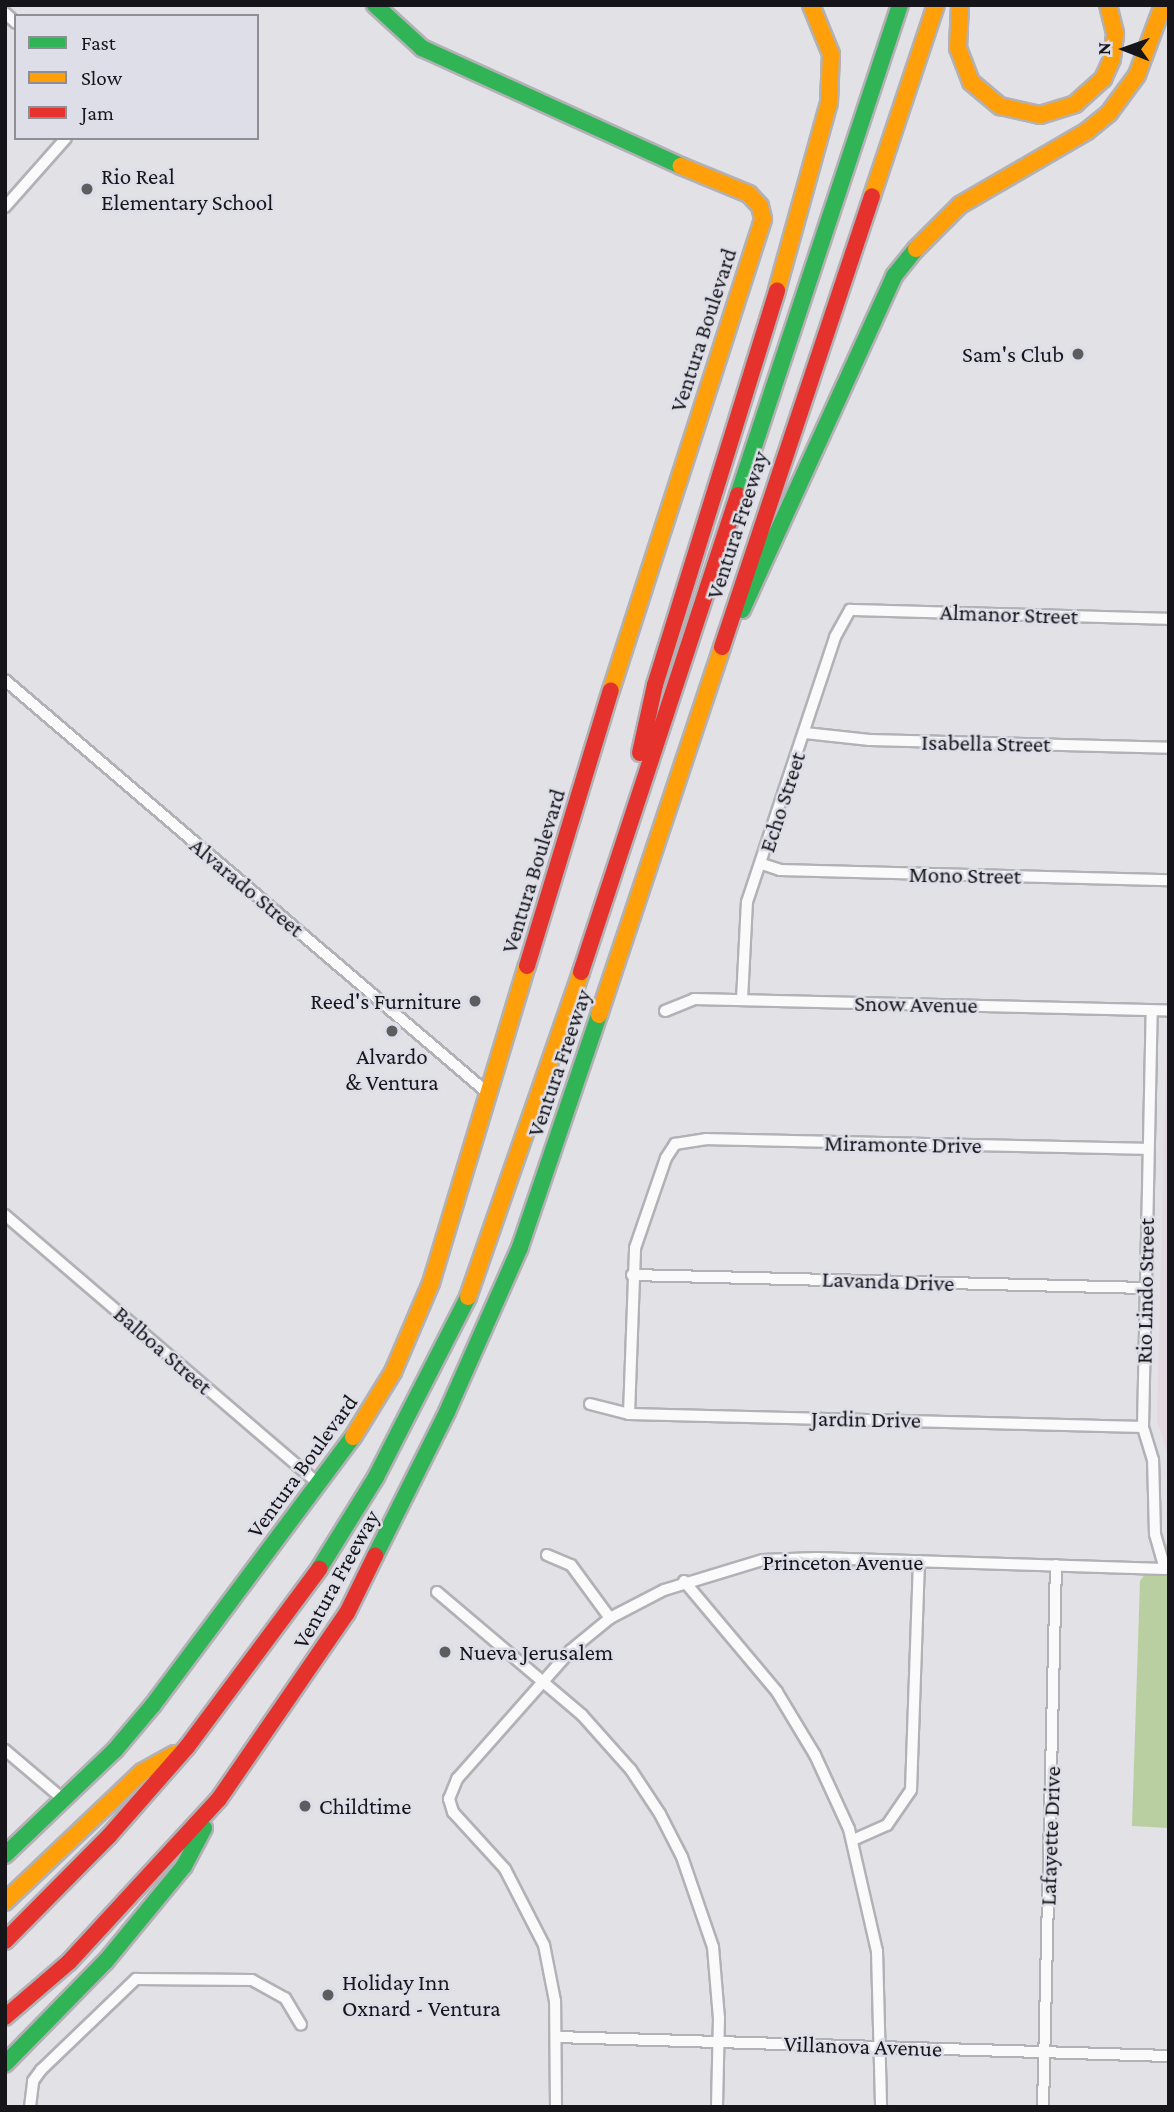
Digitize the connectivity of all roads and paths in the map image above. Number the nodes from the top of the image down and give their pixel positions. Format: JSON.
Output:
{"nodes":[{"id":1,"x":375,"y":5,"type":"edge"},
{"id":2,"x":811,"y":5,"type":"edge"},
{"id":3,"x":894,"y":5,"type":"edge"},
{"id":4,"x":900,"y":5,"type":"edge"},
{"id":5,"x":936,"y":5,"type":"edge"},
{"id":6,"x":960,"y":5,"type":"edge"},
{"id":7,"x":1108,"y":5,"type":"edge"},
{"id":8,"x":1163,"y":5,"type":"edge"},
{"id":9,"x":890,"y":34,"type":"junction"},
{"id":10,"x":64,"y":140,"type":"edge"},
{"id":11,"x":5,"y":207,"type":"edge"},
{"id":12,"x":850,"y":610,"type":"joint"},
{"id":13,"x":1169,"y":619,"type":"edge"},
{"id":14,"x":722,"y":643,"type":"junction"},
{"id":15,"x":5,"y":680,"type":"edge"},
{"id":16,"x":805,"y":733,"type":"junction"},
{"id":17,"x":1169,"y":748,"type":"edge"},
{"id":18,"x":620,"y":847,"type":"junction"},
{"id":19,"x":762,"y":864,"type":"junction"},
{"id":20,"x":1169,"y":880,"type":"edge"},
{"id":21,"x":742,"y":1000,"type":"junction"},
{"id":22,"x":1152,"y":1010,"type":"junction"},
{"id":23,"x":665,"y":1011,"type":"dead end"},
{"id":24,"x":1169,"y":1011,"type":"edge"},
{"id":25,"x":490,"y":1095,"type":"junction"},
{"id":26,"x":1148,"y":1149,"type":"junction"},
{"id":27,"x":5,"y":1215,"type":"edge"},
{"id":28,"x":632,"y":1275,"type":"junction"},
{"id":29,"x":1144,"y":1288,"type":"junction"},
{"id":30,"x":590,"y":1404,"type":"dead end"},
{"id":31,"x":629,"y":1414,"type":"junction"},
{"id":32,"x":1143,"y":1427,"type":"junction"},
{"id":33,"x":320,"y":1485,"type":"junction"},
{"id":34,"x":547,"y":1555,"type":"dead end"},
{"id":35,"x":919,"y":1561,"type":"junction"},
{"id":36,"x":1056,"y":1565,"type":"junction"},
{"id":37,"x":1165,"y":1569,"type":"joint"},
{"id":38,"x":684,"y":1581,"type":"junction"},
{"id":39,"x":437,"y":1592,"type":"dead end"},
{"id":40,"x":610,"y":1618,"type":"junction"},
{"id":41,"x":544,"y":1679,"type":"junction"},
{"id":42,"x":187,"y":1747,"type":"junction"},
{"id":43,"x":5,"y":1750,"type":"edge"},
{"id":44,"x":219,"y":1799,"type":"junction"},
{"id":45,"x":64,"y":1800,"type":"junction"},
{"id":46,"x":852,"y":1840,"type":"junction"},
{"id":47,"x":5,"y":1855,"type":"edge"},
{"id":48,"x":5,"y":1902,"type":"edge"},
{"id":49,"x":5,"y":1941,"type":"edge"},
{"id":50,"x":5,"y":2017,"type":"edge"},
{"id":51,"x":301,"y":2025,"type":"dead end"},
{"id":52,"x":557,"y":2036,"type":"junction"},
{"id":53,"x":719,"y":2041,"type":"junction"},
{"id":54,"x":883,"y":2046,"type":"junction"},
{"id":55,"x":1045,"y":2051,"type":"junction"},
{"id":56,"x":1169,"y":2056,"type":"edge"},
{"id":57,"x":5,"y":2064,"type":"edge"},
{"id":58,"x":30,"y":2107,"type":"edge"},
{"id":59,"x":555,"y":2107,"type":"edge"},
{"id":60,"x":717,"y":2107,"type":"edge"},
{"id":61,"x":881,"y":2107,"type":"edge"},
{"id":62,"x":1043,"y":2107,"type":"edge"}],
"edges":[{"from":1,"to":25,"type":"main road","name":"Ventura Boulevard"},
{"from":2,"to":18,"type":"main road"},
{"from":3,"to":9,"type":"main road"},
{"from":4,"to":9,"type":"main road","name":"Ventura Freeway"},
{"from":5,"to":14,"type":"main road","name":"Ventura Freeway"},
{"from":6,"to":7,"type":"main road"},
{"from":8,"to":14,"type":"main road"},
{"from":9,"to":18,"type":"main road","name":"Ventura Freeway"},
{"from":10,"to":11,"type":"street"},
{"from":12,"to":13,"type":"street","name":"Almanor Street"},
{"from":12,"to":16,"type":"street","name":"Echo Street"},
{"from":14,"to":44,"type":"main road","name":"Ventura Freeway"},
{"from":15,"to":25,"type":"street","name":"Alvarado Street"},
{"from":16,"to":17,"type":"street","name":"Isabella Street"},
{"from":16,"to":19,"type":"street","name":"Echo Street"},
{"from":18,"to":42,"type":"main road","name":"Ventura Freeway"},
{"from":19,"to":20,"type":"street","name":"Mono Street"},
{"from":19,"to":21,"type":"street","name":"Echo Street"},
{"from":21,"to":22,"type":"street","name":"Snow Avenue"},
{"from":21,"to":23,"type":"street","name":"Snow Avenue"},
{"from":22,"to":24,"type":"street","name":"Snow Avenue"},
{"from":22,"to":26,"type":"street","name":"Rio Lindo Street"},
{"from":25,"to":33,"type":"main road","name":"Ventura Boulevard"},
{"from":26,"to":28,"type":"street","name":"Miramonte Drive"},
{"from":26,"to":29,"type":"street","name":"Rio Lindo Street"},
{"from":27,"to":33,"type":"street","name":"Balboa Street"},
{"from":28,"to":29,"type":"street","name":"Lavanda Drive"},
{"from":28,"to":31,"type":"street"},
{"from":29,"to":32,"type":"street","name":"Rio Lindo Street"},
{"from":30,"to":31,"type":"street","name":"Jardin Drive"},
{"from":31,"to":32,"type":"street","name":"Jardin Drive"},
{"from":32,"to":37,"type":"street","name":"Rio Lindo Street"},
{"from":33,"to":45,"type":"main road","name":"Ventura Boulevard"},
{"from":34,"to":40,"type":"street"},
{"from":35,"to":36,"type":"street","name":"Princeton Avenue"},
{"from":35,"to":38,"type":"street","name":"Princeton Avenue"},
{"from":35,"to":46,"type":"street"},
{"from":36,"to":37,"type":"street","name":"Princeton Avenue"},
{"from":36,"to":55,"type":"street","name":"Lafayette Drive"},
{"from":38,"to":40,"type":"street","name":"Princeton Avenue"},
{"from":38,"to":46,"type":"street"},
{"from":39,"to":41,"type":"street"},
{"from":40,"to":41,"type":"street","name":"Princeton Avenue"},
{"from":41,"to":52,"type":"street","name":"Princeton Avenue"},
{"from":41,"to":53,"type":"street"},
{"from":42,"to":48,"type":"main road"},
{"from":42,"to":49,"type":"main road","name":"Ventura Freeway"},
{"from":43,"to":45,"type":"street"},
{"from":44,"to":50,"type":"main road","name":"Ventura Freeway"},
{"from":44,"to":57,"type":"main road"},
{"from":45,"to":47,"type":"main road","name":"Ventura Boulevard"},
{"from":46,"to":54,"type":"street"},
{"from":51,"to":58,"type":"street"},
{"from":52,"to":53,"type":"street","name":"Villanova Avenue"},
{"from":52,"to":59,"type":"street"},
{"from":53,"to":54,"type":"street","name":"Villanova Avenue"},
{"from":53,"to":60,"type":"street"},
{"from":54,"to":55,"type":"street","name":"Villanova Avenue"},
{"from":54,"to":61,"type":"street"},
{"from":55,"to":56,"type":"street","name":"Villanova Avenue"},
{"from":55,"to":62,"type":"street","name":"Lafayette Drive"}]}
